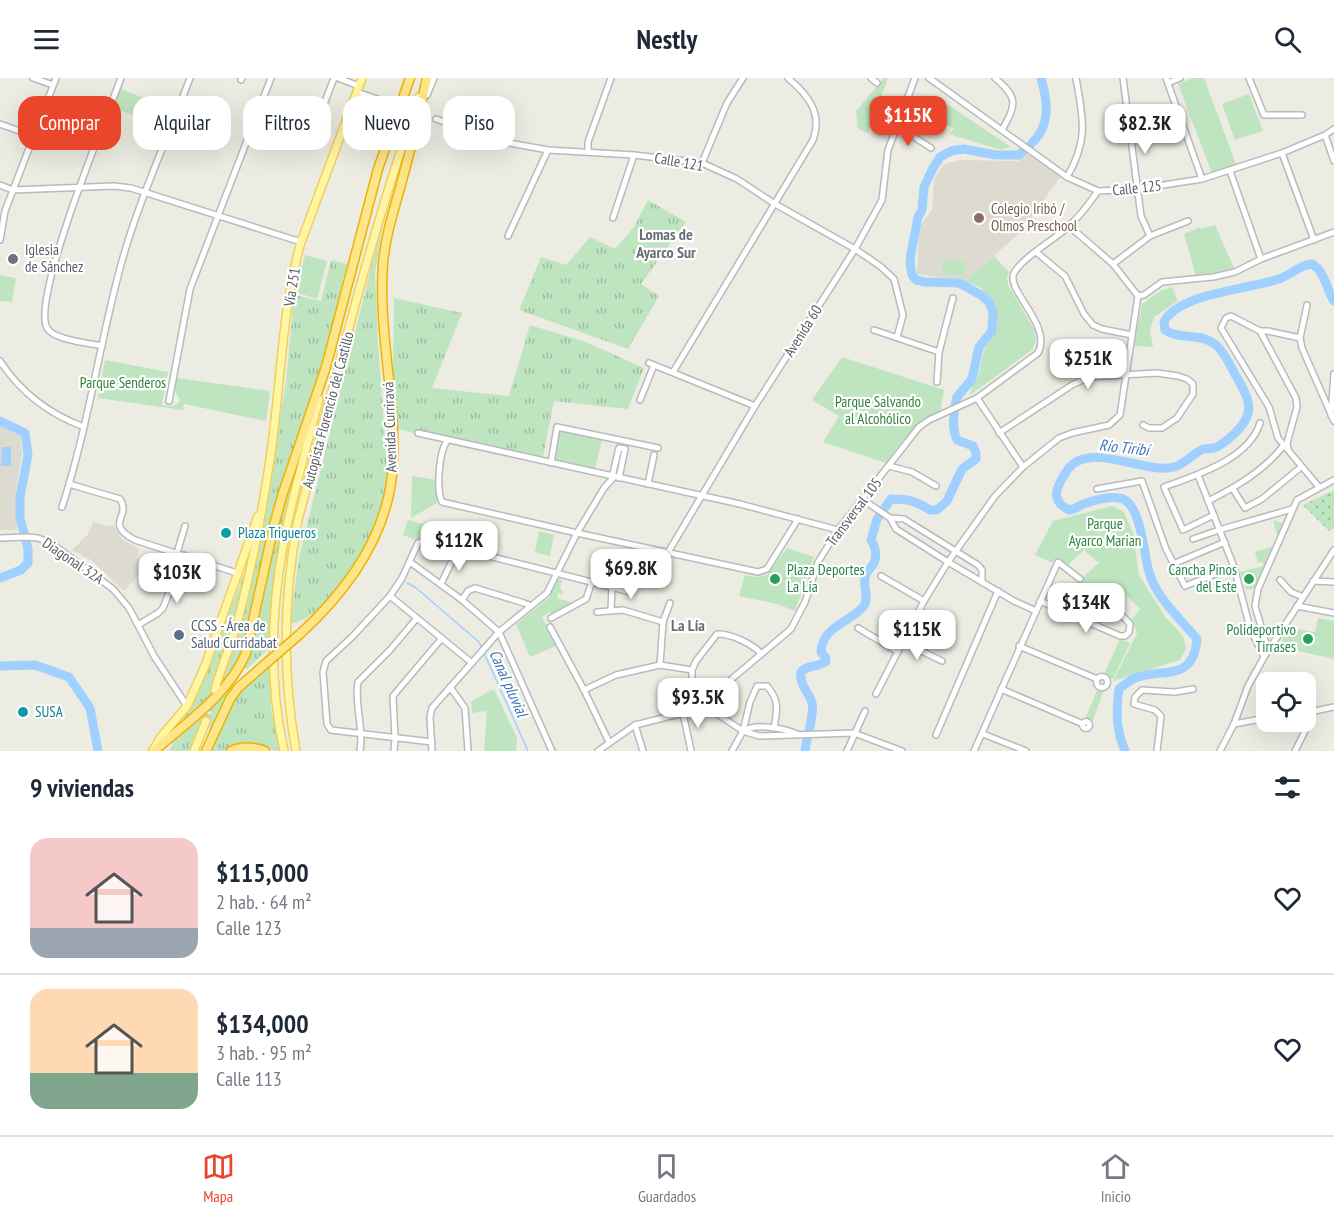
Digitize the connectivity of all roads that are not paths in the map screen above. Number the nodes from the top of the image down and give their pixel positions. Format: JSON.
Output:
{"nodes":[{"id":1,"x":33,"y":78,"type":"edge"},
{"id":2,"x":56,"y":78,"type":"edge"},
{"id":3,"x":121,"y":78,"type":"edge"},
{"id":4,"x":190,"y":78,"type":"edge"},
{"id":5,"x":271,"y":78,"type":"edge"},
{"id":6,"x":336,"y":78,"type":"edge"},
{"id":7,"x":362,"y":78,"type":"edge"},
{"id":8,"x":410,"y":78,"type":"edge"},
{"id":9,"x":427,"y":78,"type":"edge"},
{"id":10,"x":434,"y":78,"type":"edge"},
{"id":11,"x":611,"y":78,"type":"edge"},
{"id":12,"x":743,"y":78,"type":"edge"},
{"id":13,"x":788,"y":78,"type":"edge"},
{"id":14,"x":871,"y":78,"type":"edge"},
{"id":15,"x":915,"y":78,"type":"edge"},
{"id":16,"x":929,"y":78,"type":"edge"},
{"id":17,"x":995,"y":78,"type":"edge"},
{"id":18,"x":1076,"y":78,"type":"edge"},
{"id":19,"x":1123,"y":78,"type":"edge"},
{"id":20,"x":1180,"y":78,"type":"edge"},
{"id":21,"x":1249,"y":78,"type":"edge"},
{"id":22,"x":1167,"y":80,"type":"edge"},
{"id":23,"x":877,"y":83,"type":"dead end"},
{"id":24,"x":53,"y":85,"type":"junction"},
{"id":25,"x":358,"y":89,"type":"junction"},
{"id":26,"x":49,"y":96,"type":"edge"},
{"id":27,"x":328,"y":96,"type":"edge"},
{"id":28,"x":373,"y":96,"type":"edge"},
{"id":29,"x":423,"y":96,"type":"edge"},
{"id":30,"x":426,"y":96,"type":"edge"},
{"id":31,"x":1302,"y":116,"type":"dead end"},
{"id":32,"x":436,"y":119,"type":"dead end"},
{"id":33,"x":0,"y":124,"type":"edge"},
{"id":34,"x":897,"y":126,"type":"junction"},
{"id":35,"x":1334,"y":129,"type":"edge"},
{"id":36,"x":18,"y":130,"type":"edge"},
{"id":37,"x":1002,"y":130,"type":"junction"},
{"id":38,"x":1325,"y":135,"type":"junction"},
{"id":39,"x":932,"y":148,"type":"dead end"},
{"id":40,"x":29,"y":150,"type":"edge"},
{"id":41,"x":409,"y":150,"type":"edge"},
{"id":42,"x":548,"y":150,"type":"junction"},
{"id":43,"x":588,"y":152,"type":"junction"},
{"id":44,"x":1282,"y":153,"type":"junction"},
{"id":45,"x":634,"y":155,"type":"junction"},
{"id":46,"x":1334,"y":161,"type":"edge"},
{"id":47,"x":702,"y":163,"type":"junction"},
{"id":48,"x":1230,"y":171,"type":"junction"},
{"id":49,"x":1067,"y":177,"type":"junction"},
{"id":50,"x":1202,"y":179,"type":"junction"},
{"id":51,"x":0,"y":185,"type":"edge"},
{"id":52,"x":79,"y":189,"type":"junction"},
{"id":53,"x":1138,"y":189,"type":"junction"},
{"id":54,"x":13,"y":190,"type":"junction"},
{"id":55,"x":1098,"y":191,"type":"junction"},
{"id":56,"x":146,"y":193,"type":"junction"},
{"id":57,"x":775,"y":204,"type":"junction"},
{"id":58,"x":218,"y":214,"type":"junction"},
{"id":59,"x":613,"y":218,"type":"dead end"},
{"id":60,"x":1188,"y":221,"type":"dead end"},
{"id":61,"x":1069,"y":226,"type":"junction"},
{"id":62,"x":1334,"y":232,"type":"edge"},
{"id":63,"x":508,"y":236,"type":"dead end"},
{"id":64,"x":1150,"y":236,"type":"junction"},
{"id":65,"x":0,"y":240,"type":"edge"},
{"id":66,"x":1314,"y":240,"type":"junction"},
{"id":67,"x":301,"y":242,"type":"junction"},
{"id":68,"x":855,"y":249,"type":"junction"},
{"id":69,"x":1036,"y":252,"type":"junction"},
{"id":70,"x":1261,"y":259,"type":"junction"},
{"id":71,"x":1113,"y":264,"type":"junction"},
{"id":72,"x":1138,"y":296,"type":"junction"},
{"id":73,"x":953,"y":298,"type":"dead end"},
{"id":74,"x":1307,"y":305,"type":"dead end"},
{"id":75,"x":874,"y":330,"type":"dead end"},
{"id":76,"x":1260,"y":331,"type":"junction"},
{"id":77,"x":1132,"y":335,"type":"junction"},
{"id":78,"x":897,"y":337,"type":"junction"},
{"id":79,"x":1300,"y":338,"type":"junction"},
{"id":80,"x":102,"y":346,"type":"junction"},
{"id":81,"x":939,"y":352,"type":"junction"},
{"id":82,"x":0,"y":361,"type":"edge"},
{"id":83,"x":326,"y":367,"type":"junction"},
{"id":84,"x":673,"y":372,"type":"junction"},
{"id":85,"x":1126,"y":374,"type":"junction"},
{"id":86,"x":1334,"y":374,"type":"edge"},
{"id":87,"x":937,"y":382,"type":"dead end"},
{"id":88,"x":976,"y":398,"type":"junction"},
{"id":89,"x":640,"y":400,"type":"dead end"},
{"id":90,"x":169,"y":401,"type":"dead end"},
{"id":91,"x":755,"y":406,"type":"junction"},
{"id":92,"x":1332,"y":419,"type":"edge"},
{"id":93,"x":1260,"y":423,"type":"dead end"},
{"id":94,"x":1143,"y":424,"type":"dead end"},
{"id":95,"x":84,"y":426,"type":"junction"},
{"id":96,"x":418,"y":433,"type":"dead end"},
{"id":97,"x":999,"y":433,"type":"junction"},
{"id":98,"x":447,"y":441,"type":"junction"},
{"id":99,"x":1284,"y":445,"type":"junction"},
{"id":100,"x":658,"y":448,"type":"dead end"},
{"id":101,"x":1289,"y":450,"type":"junction"},
{"id":102,"x":654,"y":455,"type":"dead end"},
{"id":103,"x":551,"y":463,"type":"junction"},
{"id":104,"x":889,"y":466,"type":"junction"},
{"id":105,"x":1023,"y":467,"type":"junction"},
{"id":106,"x":1301,"y":467,"type":"junction"},
{"id":107,"x":1198,"y":475,"type":"junction"},
{"id":108,"x":615,"y":477,"type":"junction"},
{"id":109,"x":1334,"y":480,"type":"edge"},
{"id":110,"x":69,"y":484,"type":"junction"},
{"id":111,"x":648,"y":484,"type":"junction"},
{"id":112,"x":936,"y":486,"type":"dead end"},
{"id":113,"x":1319,"y":487,"type":"junction"},
{"id":114,"x":1097,"y":489,"type":"dead end"},
{"id":115,"x":1233,"y":489,"type":"junction"},
{"id":116,"x":702,"y":496,"type":"junction"},
{"id":117,"x":862,"y":499,"type":"junction"},
{"id":118,"x":1208,"y":501,"type":"junction"},
{"id":119,"x":262,"y":505,"type":"junction"},
{"id":120,"x":62,"y":507,"type":"dead end"},
{"id":121,"x":1292,"y":509,"type":"junction"},
{"id":122,"x":1214,"y":515,"type":"junction"},
{"id":123,"x":888,"y":517,"type":"junction"},
{"id":124,"x":798,"y":519,"type":"junction"},
{"id":125,"x":185,"y":526,"type":"dead end"},
{"id":126,"x":838,"y":530,"type":"junction"},
{"id":127,"x":1219,"y":530,"type":"junction"},
{"id":128,"x":577,"y":534,"type":"junction"},
{"id":129,"x":0,"y":538,"type":"edge"},
{"id":130,"x":1193,"y":540,"type":"dead end"},
{"id":131,"x":1224,"y":542,"type":"junction"},
{"id":132,"x":256,"y":547,"type":"junction"},
{"id":133,"x":457,"y":550,"type":"junction"},
{"id":134,"x":1334,"y":550,"type":"edge"},
{"id":135,"x":956,"y":551,"type":"junction"},
{"id":136,"x":669,"y":552,"type":"junction"},
{"id":137,"x":177,"y":553,"type":"junction"},
{"id":138,"x":184,"y":555,"type":"junction"},
{"id":139,"x":410,"y":562,"type":"junction"},
{"id":140,"x":948,"y":562,"type":"junction"},
{"id":141,"x":1173,"y":564,"type":"junction"},
{"id":142,"x":1234,"y":567,"type":"junction"},
{"id":143,"x":657,"y":571,"type":"dead end"},
{"id":144,"x":237,"y":573,"type":"junction"},
{"id":145,"x":556,"y":574,"type":"junction"},
{"id":146,"x":881,"y":576,"type":"dead end"},
{"id":147,"x":1080,"y":579,"type":"dead end"},
{"id":148,"x":1280,"y":580,"type":"dead end"},
{"id":149,"x":1313,"y":581,"type":"junction"},
{"id":150,"x":592,"y":582,"type":"junction"},
{"id":151,"x":982,"y":582,"type":"junction"},
{"id":152,"x":1334,"y":582,"type":"edge"},
{"id":153,"x":441,"y":584,"type":"junction"},
{"id":154,"x":612,"y":587,"type":"junction"},
{"id":155,"x":998,"y":591,"type":"junction"},
{"id":156,"x":631,"y":592,"type":"dead end"},
{"id":157,"x":390,"y":596,"type":"junction"},
{"id":158,"x":1303,"y":597,"type":"junction"},
{"id":159,"x":462,"y":600,"type":"junction"},
{"id":160,"x":924,"y":601,"type":"junction"},
{"id":161,"x":1040,"y":601,"type":"junction"},
{"id":162,"x":670,"y":603,"type":"dead end"},
{"id":163,"x":531,"y":606,"type":"junction"},
{"id":164,"x":1112,"y":606,"type":"dead end"},
{"id":165,"x":1297,"y":606,"type":"junction"},
{"id":166,"x":611,"y":610,"type":"junction"},
{"id":167,"x":240,"y":611,"type":"junction"},
{"id":168,"x":1036,"y":611,"type":"junction"},
{"id":169,"x":597,"y":612,"type":"dead end"},
{"id":170,"x":1334,"y":613,"type":"edge"},
{"id":171,"x":417,"y":618,"type":"junction"},
{"id":172,"x":551,"y":618,"type":"dead end"},
{"id":173,"x":663,"y":622,"type":"junction"},
{"id":174,"x":138,"y":625,"type":"junction"},
{"id":175,"x":550,"y":627,"type":"dead end"},
{"id":176,"x":858,"y":628,"type":"dead end"},
{"id":177,"x":498,"y":632,"type":"junction"},
{"id":178,"x":442,"y":638,"type":"junction"},
{"id":179,"x":901,"y":641,"type":"junction"},
{"id":180,"x":1020,"y":646,"type":"junction"},
{"id":181,"x":1268,"y":650,"type":"junction"},
{"id":182,"x":897,"y":651,"type":"junction"},
{"id":183,"x":761,"y":653,"type":"junction"},
{"id":184,"x":1264,"y":657,"type":"junction"},
{"id":185,"x":942,"y":660,"type":"dead end"},
{"id":186,"x":472,"y":663,"type":"junction"},
{"id":187,"x":660,"y":665,"type":"junction"},
{"id":188,"x":692,"y":670,"type":"junction"},
{"id":189,"x":1097,"y":679,"type":"dead end"},
{"id":190,"x":450,"y":687,"type":"junction"},
{"id":191,"x":1001,"y":689,"type":"junction"},
{"id":192,"x":1193,"y":689,"type":"dead end"},
{"id":193,"x":215,"y":690,"type":"tunnel mouth"},
{"id":194,"x":584,"y":690,"type":"junction"},
{"id":195,"x":876,"y":694,"type":"dead end"},
{"id":196,"x":702,"y":704,"type":"junction"},
{"id":197,"x":187,"y":706,"type":"junction"},
{"id":198,"x":1334,"y":707,"type":"edge"},
{"id":199,"x":865,"y":711,"type":"dead end"},
{"id":200,"x":1316,"y":711,"type":"edge"},
{"id":201,"x":683,"y":713,"type":"junction"},
{"id":202,"x":1256,"y":720,"type":"edge"},
{"id":203,"x":206,"y":721,"type":"tunnel mouth"},
{"id":204,"x":1083,"y":724,"type":"dead end"},
{"id":205,"x":1234,"y":724,"type":"junction"},
{"id":206,"x":635,"y":725,"type":"junction"},
{"id":207,"x":774,"y":728,"type":"junction"},
{"id":208,"x":743,"y":731,"type":"junction"},
{"id":209,"x":1304,"y":732,"type":"edge"},
{"id":210,"x":854,"y":733,"type":"junction"},
{"id":211,"x":803,"y":734,"type":"junction"},
{"id":212,"x":982,"y":734,"type":"junction"},
{"id":213,"x":363,"y":735,"type":"junction"},
{"id":214,"x":936,"y":735,"type":"dead end"},
{"id":215,"x":395,"y":739,"type":"junction"},
{"id":216,"x":432,"y":742,"type":"junction"},
{"id":217,"x":609,"y":742,"type":"junction"},
{"id":218,"x":153,"y":751,"type":"edge"},
{"id":219,"x":194,"y":751,"type":"edge"},
{"id":220,"x":206,"y":751,"type":"edge"},
{"id":221,"x":231,"y":751,"type":"edge"},
{"id":222,"x":266,"y":751,"type":"edge"},
{"id":223,"x":284,"y":751,"type":"edge"},
{"id":224,"x":296,"y":751,"type":"edge"},
{"id":225,"x":360,"y":751,"type":"edge"},
{"id":226,"x":394,"y":751,"type":"edge"},
{"id":227,"x":432,"y":751,"type":"edge"},
{"id":228,"x":468,"y":751,"type":"edge"},
{"id":229,"x":552,"y":751,"type":"edge"},
{"id":230,"x":598,"y":751,"type":"edge"},
{"id":231,"x":643,"y":751,"type":"edge"},
{"id":232,"x":692,"y":751,"type":"edge"},
{"id":233,"x":732,"y":751,"type":"edge"},
{"id":234,"x":847,"y":751,"type":"edge"},
{"id":235,"x":902,"y":751,"type":"edge"},
{"id":236,"x":974,"y":751,"type":"edge"},
{"id":237,"x":1026,"y":751,"type":"edge"},
{"id":238,"x":1157,"y":751,"type":"edge"},
{"id":239,"x":1220,"y":751,"type":"edge"},
{"id":240,"x":1295,"y":751,"type":"edge"}],
"edges":[{"from":1,"to":24,"type":"street"},
{"from":2,"to":24,"type":"street"},
{"from":3,"to":52,"type":"street"},
{"from":4,"to":56,"type":"street"},
{"from":5,"to":58,"type":"street"},
{"from":6,"to":25,"type":"street"},
{"from":6,"to":27,"type":"street"},
{"from":7,"to":25,"type":"main road","name":"Vía 251"},
{"from":8,"to":83,"type":"highway","name":"Autopista Florencio del Castillo"},
{"from":9,"to":29,"type":"highway","name":"Avenida Curriravá"},
{"from":9,"to":224,"type":"main road","name":"Autopista Florencio del Castillo"},
{"from":10,"to":30,"type":"street"},
{"from":11,"to":43,"type":"street"},
{"from":12,"to":47,"type":"street"},
{"from":13,"to":57,"type":"street"},
{"from":14,"to":23,"type":"street"},
{"from":15,"to":34,"type":"street","name":"Avenida 60"},
{"from":16,"to":37,"type":"street","name":"Calle 125"},
{"from":17,"to":37,"type":"street"},
{"from":18,"to":49,"type":"street"},
{"from":19,"to":53,"type":"street"},
{"from":20,"to":22,"type":"street"},
{"from":21,"to":31,"type":"street"},
{"from":22,"to":50,"type":"street"},
{"from":24,"to":26,"type":"street"},
{"from":25,"to":28,"type":"street"},
{"from":25,"to":67,"type":"main road","name":"Vía 251"},
{"from":32,"to":42,"type":"street","name":"Calle 121"},
{"from":33,"to":36,"type":"street"},
{"from":34,"to":39,"type":"street"},
{"from":34,"to":68,"type":"street","name":"Avenida 60"},
{"from":35,"to":38,"type":"street","name":"Calle 125"},
{"from":37,"to":49,"type":"street","name":"Calle 125"},
{"from":38,"to":44,"type":"street","name":"Calle 125"},
{"from":38,"to":46,"type":"street"},
{"from":40,"to":54,"type":"street"},
{"from":41,"to":220,"type":"highway","name":"Avenida Curriravá","bridge":true},
{"from":42,"to":43,"type":"street","name":"Calle 121"},
{"from":42,"to":63,"type":"street"},
{"from":43,"to":45,"type":"street","name":"Calle 121"},
{"from":44,"to":48,"type":"street","name":"Calle 125"},
{"from":44,"to":66,"type":"street"},
{"from":45,"to":47,"type":"street","name":"Calle 121"},
{"from":45,"to":59,"type":"street"},
{"from":47,"to":57,"type":"street","name":"Calle 121"},
{"from":48,"to":50,"type":"street","name":"Calle 125"},
{"from":48,"to":70,"type":"street"},
{"from":49,"to":55,"type":"street","name":"Calle 125"},
{"from":50,"to":53,"type":"street","name":"Calle 125"},
{"from":51,"to":54,"type":"street"},
{"from":52,"to":54,"type":"street"},
{"from":52,"to":56,"type":"street"},
{"from":52,"to":80,"type":"street"},
{"from":53,"to":55,"type":"street","name":"Calle 125"},
{"from":53,"to":64,"type":"street"},
{"from":54,"to":65,"type":"street"},
{"from":55,"to":61,"type":"street"},
{"from":56,"to":58,"type":"street"},
{"from":56,"to":80,"type":"street"},
{"from":57,"to":68,"type":"street","name":"Calle 121"},
{"from":57,"to":84,"type":"street"},
{"from":58,"to":67,"type":"street"},
{"from":58,"to":90,"type":"street"},
{"from":60,"to":64,"type":"street"},
{"from":61,"to":69,"type":"street"},
{"from":61,"to":71,"type":"street"},
{"from":62,"to":66,"type":"street"},
{"from":64,"to":71,"type":"street"},
{"from":66,"to":70,"type":"street"},
{"from":67,"to":119,"type":"main road","name":"Vía 251"},
{"from":68,"to":78,"type":"street","name":"Calle 121"},
{"from":68,"to":91,"type":"street","name":"Avenida 60"},
{"from":69,"to":77,"type":"street"},
{"from":69,"to":88,"type":"street","name":"Transversal 105"},
{"from":70,"to":72,"type":"street"},
{"from":71,"to":72,"type":"street"},
{"from":72,"to":77,"type":"street"},
{"from":73,"to":81,"type":"street"},
{"from":74,"to":79,"type":"street"},
{"from":75,"to":78,"type":"street"},
{"from":76,"to":79,"type":"street"},
{"from":76,"to":99,"type":"street"},
{"from":76,"to":101,"type":"street"},
{"from":77,"to":85,"type":"street"},
{"from":78,"to":81,"type":"street"},
{"from":79,"to":92,"type":"street"},
{"from":80,"to":95,"type":"street"},
{"from":81,"to":87,"type":"street"},
{"from":82,"to":95,"type":"street"},
{"from":83,"to":218,"type":"highway"},
{"from":83,"to":223,"type":"main road","name":"Autopista Florencio del Castillo"},
{"from":84,"to":89,"type":"street"},
{"from":84,"to":91,"type":"street"},
{"from":85,"to":94,"type":"street"},
{"from":85,"to":97,"type":"street"},
{"from":85,"to":105,"type":"street"},
{"from":86,"to":92,"type":"street"},
{"from":88,"to":97,"type":"street"},
{"from":88,"to":104,"type":"street","name":"Transversal 105"},
{"from":91,"to":116,"type":"street","name":"Avenida 60"},
{"from":93,"to":107,"type":"street"},
{"from":95,"to":110,"type":"street"},
{"from":96,"to":98,"type":"street"},
{"from":97,"to":105,"type":"street"},
{"from":98,"to":103,"type":"street"},
{"from":98,"to":128,"type":"street"},
{"from":99,"to":101,"type":"street"},
{"from":99,"to":115,"type":"street"},
{"from":100,"to":103,"type":"street"},
{"from":101,"to":106,"type":"street"},
{"from":102,"to":111,"type":"street"},
{"from":103,"to":108,"type":"street"},
{"from":104,"to":112,"type":"street"},
{"from":104,"to":117,"type":"street","name":"Transversal 105"},
{"from":105,"to":135,"type":"street"},
{"from":106,"to":113,"type":"street"},
{"from":106,"to":115,"type":"street"},
{"from":107,"to":118,"type":"street"},
{"from":107,"to":122,"type":"street"},
{"from":108,"to":108,"type":"street"},
{"from":108,"to":111,"type":"street"},
{"from":108,"to":128,"type":"street"},
{"from":109,"to":113,"type":"street"},
{"from":110,"to":120,"type":"street"},
{"from":110,"to":137,"type":"street"},
{"from":111,"to":116,"type":"street"},
{"from":113,"to":121,"type":"street"},
{"from":114,"to":141,"type":"street"},
{"from":115,"to":118,"type":"street"},
{"from":116,"to":124,"type":"street"},
{"from":116,"to":136,"type":"street","name":"Avenida 60"},
{"from":117,"to":123,"type":"street"},
{"from":117,"to":126,"type":"street","name":"Transversal 105"},
{"from":118,"to":122,"type":"street"},
{"from":119,"to":132,"type":"main road","name":"Vía 251"},
{"from":119,"to":144,"type":"main road","name":"Vía 251"},
{"from":121,"to":127,"type":"street"},
{"from":121,"to":181,"type":"street"},
{"from":122,"to":127,"type":"street"},
{"from":123,"to":135,"type":"street"},
{"from":123,"to":140,"type":"street"},
{"from":124,"to":126,"type":"street"},
{"from":124,"to":136,"type":"street"},
{"from":125,"to":137,"type":"street"},
{"from":126,"to":183,"type":"street","name":"Transversal 105"},
{"from":127,"to":130,"type":"street"},
{"from":127,"to":131,"type":"street"},
{"from":128,"to":136,"type":"street"},
{"from":128,"to":145,"type":"street"},
{"from":129,"to":174,"type":"street","name":"Diagonal 32A"},
{"from":131,"to":141,"type":"street"},
{"from":131,"to":142,"type":"street"},
{"from":132,"to":144,"type":"main road"},
{"from":132,"to":167,"type":"main road","name":"Vía 251"},
{"from":133,"to":139,"type":"street"},
{"from":133,"to":145,"type":"street"},
{"from":133,"to":153,"type":"street"},
{"from":134,"to":149,"type":"street"},
{"from":135,"to":140,"type":"street"},
{"from":135,"to":151,"type":"street"},
{"from":136,"to":143,"type":"street","name":"Avenida 60"},
{"from":137,"to":138,"type":"street"},
{"from":138,"to":144,"type":"street"},
{"from":138,"to":174,"type":"street"},
{"from":139,"to":153,"type":"street"},
{"from":139,"to":157,"type":"street"},
{"from":140,"to":151,"type":"street"},
{"from":140,"to":160,"type":"street"},
{"from":141,"to":142,"type":"street"},
{"from":142,"to":184,"type":"street"},
{"from":144,"to":167,"type":"main road"},
{"from":144,"to":197,"type":"main road","name":"Vía 251"},
{"from":145,"to":150,"type":"street"},
{"from":145,"to":163,"type":"street"},
{"from":146,"to":160,"type":"street"},
{"from":147,"to":161,"type":"street"},
{"from":148,"to":158,"type":"street"},
{"from":149,"to":152,"type":"street"},
{"from":149,"to":158,"type":"street"},
{"from":150,"to":154,"type":"street"},
{"from":150,"to":172,"type":"street"},
{"from":151,"to":155,"type":"street"},
{"from":153,"to":159,"type":"street"},
{"from":154,"to":156,"type":"street"},
{"from":154,"to":166,"type":"street"},
{"from":155,"to":168,"type":"street"},
{"from":155,"to":214,"type":"street"},
{"from":157,"to":171,"type":"street"},
{"from":157,"to":213,"type":"street"},
{"from":158,"to":165,"type":"street"},
{"from":159,"to":163,"type":"street"},
{"from":159,"to":177,"type":"street"},
{"from":160,"to":179,"type":"street"},
{"from":161,"to":164,"type":"street"},
{"from":161,"to":168,"type":"street"},
{"from":162,"to":173,"type":"street"},
{"from":163,"to":177,"type":"street"},
{"from":165,"to":170,"type":"street"},
{"from":165,"to":181,"type":"street"},
{"from":166,"to":169,"type":"street"},
{"from":166,"to":173,"type":"street"},
{"from":167,"to":193,"type":"main road","name":"Vía 251"},
{"from":168,"to":180,"type":"street"},
{"from":171,"to":178,"type":"street"},
{"from":171,"to":213,"type":"street"},
{"from":173,"to":187,"type":"street"},
{"from":174,"to":197,"type":"street","name":"Diagonal 32A"},
{"from":175,"to":194,"type":"street"},
{"from":176,"to":182,"type":"street"},
{"from":177,"to":186,"type":"street"},
{"from":177,"to":229,"type":"street"},
{"from":178,"to":186,"type":"street"},
{"from":178,"to":215,"type":"street"},
{"from":179,"to":182,"type":"street"},
{"from":179,"to":185,"type":"street"},
{"from":180,"to":189,"type":"street"},
{"from":180,"to":191,"type":"street"},
{"from":181,"to":184,"type":"street"},
{"from":182,"to":195,"type":"street"},
{"from":183,"to":188,"type":"street"},
{"from":183,"to":196,"type":"street","name":"Transversal 105"},
{"from":184,"to":205,"type":"street"},
{"from":186,"to":190,"type":"street"},
{"from":187,"to":188,"type":"street"},
{"from":187,"to":194,"type":"street"},
{"from":188,"to":196,"type":"street"},
{"from":190,"to":216,"type":"street"},
{"from":190,"to":228,"type":"street"},
{"from":191,"to":204,"type":"street"},
{"from":191,"to":212,"type":"street"},
{"from":192,"to":238,"type":"street"},
{"from":194,"to":217,"type":"street"},
{"from":196,"to":201,"type":"street","name":"Transversal 105"},
{"from":196,"to":208,"type":"street"},
{"from":197,"to":218,"type":"main road","name":"Vía 251"},
{"from":198,"to":200,"type":"street"},
{"from":199,"to":210,"type":"street"},
{"from":201,"to":206,"type":"street","name":"Transversal 105"},
{"from":201,"to":232,"type":"street"},
{"from":202,"to":205,"type":"street"},
{"from":203,"to":219,"type":"main road"},
{"from":205,"to":239,"type":"street"},
{"from":206,"to":217,"type":"street","name":"Transversal 105"},
{"from":206,"to":231,"type":"street"},
{"from":207,"to":208,"type":"street"},
{"from":207,"to":208,"type":"street"},
{"from":207,"to":211,"type":"street"},
{"from":208,"to":211,"type":"street"},
{"from":208,"to":233,"type":"street"},
{"from":209,"to":240,"type":"street"},
{"from":210,"to":211,"type":"street"},
{"from":210,"to":234,"type":"street"},
{"from":210,"to":235,"type":"street"},
{"from":212,"to":236,"type":"street"},
{"from":212,"to":237,"type":"street"},
{"from":213,"to":215,"type":"street"},
{"from":213,"to":225,"type":"street"},
{"from":215,"to":216,"type":"street"},
{"from":215,"to":226,"type":"street"},
{"from":216,"to":227,"type":"street"},
{"from":217,"to":230,"type":"street","name":"Transversal 105"},
{"from":221,"to":222,"type":"highway"}]}
